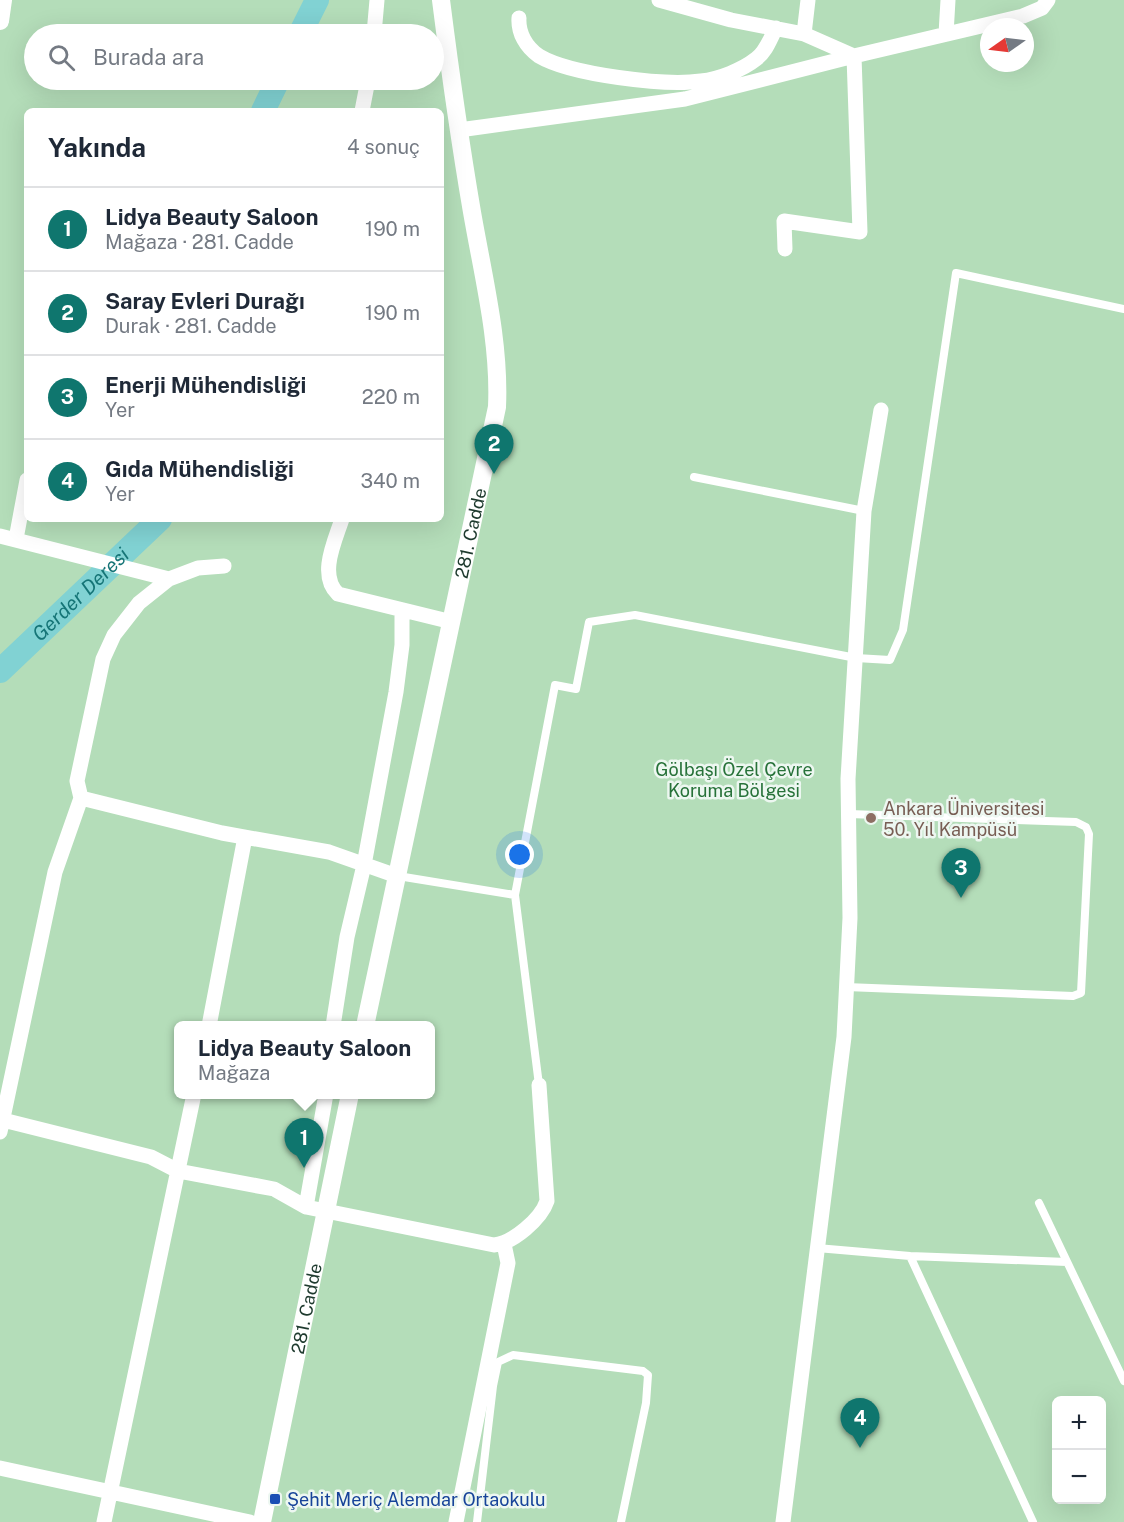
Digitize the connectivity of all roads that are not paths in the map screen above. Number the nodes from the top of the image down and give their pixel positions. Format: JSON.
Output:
{"nodes":[{"id":1,"x":3,"y":0,"type":"edge"},
{"id":2,"x":377,"y":0,"type":"edge"},
{"id":3,"x":441,"y":0,"type":"edge"},
{"id":4,"x":808,"y":0,"type":"edge"},
{"id":5,"x":948,"y":0,"type":"edge"},
{"id":6,"x":1048,"y":0,"type":"edge"},
{"id":7,"x":665,"y":1,"type":"edge"},
{"id":8,"x":519,"y":18,"type":"dead end"},
{"id":9,"x":0,"y":21,"type":"edge"},
{"id":10,"x":375,"y":24,"type":"edge"},
{"id":11,"x":776,"y":28,"type":"junction"},
{"id":12,"x":804,"y":34,"type":"junction"},
{"id":13,"x":946,"y":34,"type":"junction"},
{"id":14,"x":854,"y":56,"type":"junction"},
{"id":15,"x":366,"y":90,"type":"edge"},
{"id":16,"x":363,"y":108,"type":"edge"},
{"id":17,"x":459,"y":130,"type":"junction"},
{"id":18,"x":785,"y":249,"type":"dead end"},
{"id":19,"x":1124,"y":309,"type":"edge"},
{"id":20,"x":881,"y":410,"type":"dead end"},
{"id":21,"x":694,"y":477,"type":"dead end"},
{"id":22,"x":24,"y":496,"type":"edge"},
{"id":23,"x":864,"y":511,"type":"junction"},
{"id":24,"x":341,"y":522,"type":"edge"},
{"id":25,"x":0,"y":536,"type":"edge"},
{"id":26,"x":16,"y":539,"type":"junction"},
{"id":27,"x":225,"y":566,"type":"dead end"},
{"id":28,"x":169,"y":579,"type":"junction"},
{"id":29,"x":402,"y":610,"type":"junction"},
{"id":30,"x":452,"y":622,"type":"junction"},
{"id":31,"x":856,"y":658,"type":"junction"},
{"id":32,"x":81,"y":798,"type":"junction"},
{"id":33,"x":849,"y":814,"type":"junction"},
{"id":34,"x":245,"y":837,"type":"junction"},
{"id":35,"x":364,"y":865,"type":"junction"},
{"id":36,"x":397,"y":876,"type":"junction"},
{"id":37,"x":515,"y":895,"type":"junction"},
{"id":38,"x":846,"y":987,"type":"junction"},
{"id":39,"x":209,"y":1021,"type":"edge"},
{"id":40,"x":334,"y":1021,"type":"edge"},
{"id":41,"x":366,"y":1021,"type":"edge"},
{"id":42,"x":539,"y":1085,"type":"joint"},
{"id":43,"x":193,"y":1099,"type":"edge"},
{"id":44,"x":325,"y":1099,"type":"edge"},
{"id":45,"x":349,"y":1099,"type":"edge"},
{"id":46,"x":1,"y":1126,"type":"edge"},
{"id":47,"x":178,"y":1171,"type":"junction"},
{"id":48,"x":1039,"y":1203,"type":"dead end"},
{"id":49,"x":306,"y":1207,"type":"junction"},
{"id":50,"x":325,"y":1211,"type":"junction"},
{"id":51,"x":504,"y":1244,"type":"junction"},
{"id":52,"x":818,"y":1248,"type":"junction"},
{"id":53,"x":910,"y":1256,"type":"junction"},
{"id":54,"x":1068,"y":1262,"type":"junction"},
{"id":55,"x":1124,"y":1381,"type":"edge"},
{"id":56,"x":0,"y":1468,"type":"edge"},
{"id":57,"x":111,"y":1492,"type":"junction"},
{"id":58,"x":104,"y":1522,"type":"edge"},
{"id":59,"x":250,"y":1522,"type":"edge"},
{"id":60,"x":262,"y":1522,"type":"edge"},
{"id":61,"x":456,"y":1522,"type":"edge"},
{"id":62,"x":477,"y":1522,"type":"edge"},
{"id":63,"x":621,"y":1522,"type":"edge"},
{"id":64,"x":783,"y":1522,"type":"edge"},
{"id":65,"x":1033,"y":1522,"type":"edge"}],
"edges":[{"from":1,"to":9,"type":"street"},
{"from":2,"to":10,"type":"street"},
{"from":3,"to":17,"type":"street","name":"281. Cadde"},
{"from":4,"to":12,"type":"street"},
{"from":5,"to":13,"type":"street"},
{"from":6,"to":13,"type":"street"},
{"from":7,"to":11,"type":"street"},
{"from":8,"to":11,"type":"street"},
{"from":11,"to":12,"type":"street"},
{"from":12,"to":14,"type":"street"},
{"from":13,"to":14,"type":"street"},
{"from":14,"to":17,"type":"street"},
{"from":14,"to":18,"type":"street"},
{"from":15,"to":16,"type":"street"},
{"from":17,"to":30,"type":"street","name":"281. Cadde"},
{"from":19,"to":31,"type":"lane"},
{"from":20,"to":23,"type":"street"},
{"from":21,"to":23,"type":"lane"},
{"from":22,"to":26,"type":"street"},
{"from":23,"to":31,"type":"street"},
{"from":24,"to":29,"type":"street"},
{"from":25,"to":26,"type":"street"},
{"from":26,"to":28,"type":"street"},
{"from":27,"to":28,"type":"street"},
{"from":28,"to":32,"type":"street"},
{"from":29,"to":30,"type":"street"},
{"from":29,"to":35,"type":"street"},
{"from":30,"to":36,"type":"street","name":"281. Cadde"},
{"from":31,"to":33,"type":"street"},
{"from":31,"to":37,"type":"lane"},
{"from":32,"to":34,"type":"street"},
{"from":32,"to":46,"type":"street"},
{"from":33,"to":38,"type":"street"},
{"from":33,"to":38,"type":"lane"},
{"from":34,"to":35,"type":"street"},
{"from":34,"to":39,"type":"street"},
{"from":35,"to":36,"type":"street"},
{"from":35,"to":40,"type":"street"},
{"from":36,"to":37,"type":"lane"},
{"from":36,"to":41,"type":"street","name":"281. Cadde"},
{"from":37,"to":42,"type":"lane"},
{"from":38,"to":52,"type":"street"},
{"from":42,"to":51,"type":"street"},
{"from":43,"to":47,"type":"street"},
{"from":44,"to":49,"type":"street"},
{"from":45,"to":50,"type":"street","name":"281. Cadde"},
{"from":46,"to":47,"type":"street"},
{"from":47,"to":49,"type":"street"},
{"from":47,"to":57,"type":"street"},
{"from":48,"to":54,"type":"lane"},
{"from":49,"to":50,"type":"street"},
{"from":50,"to":51,"type":"street"},
{"from":50,"to":60,"type":"street","name":"281. Cadde"},
{"from":51,"to":61,"type":"street"},
{"from":52,"to":53,"type":"lane"},
{"from":52,"to":64,"type":"street"},
{"from":53,"to":54,"type":"lane"},
{"from":53,"to":65,"type":"lane"},
{"from":54,"to":55,"type":"lane"},
{"from":56,"to":57,"type":"street"},
{"from":57,"to":58,"type":"street"},
{"from":57,"to":59,"type":"street"},
{"from":62,"to":63,"type":"lane"}]}
